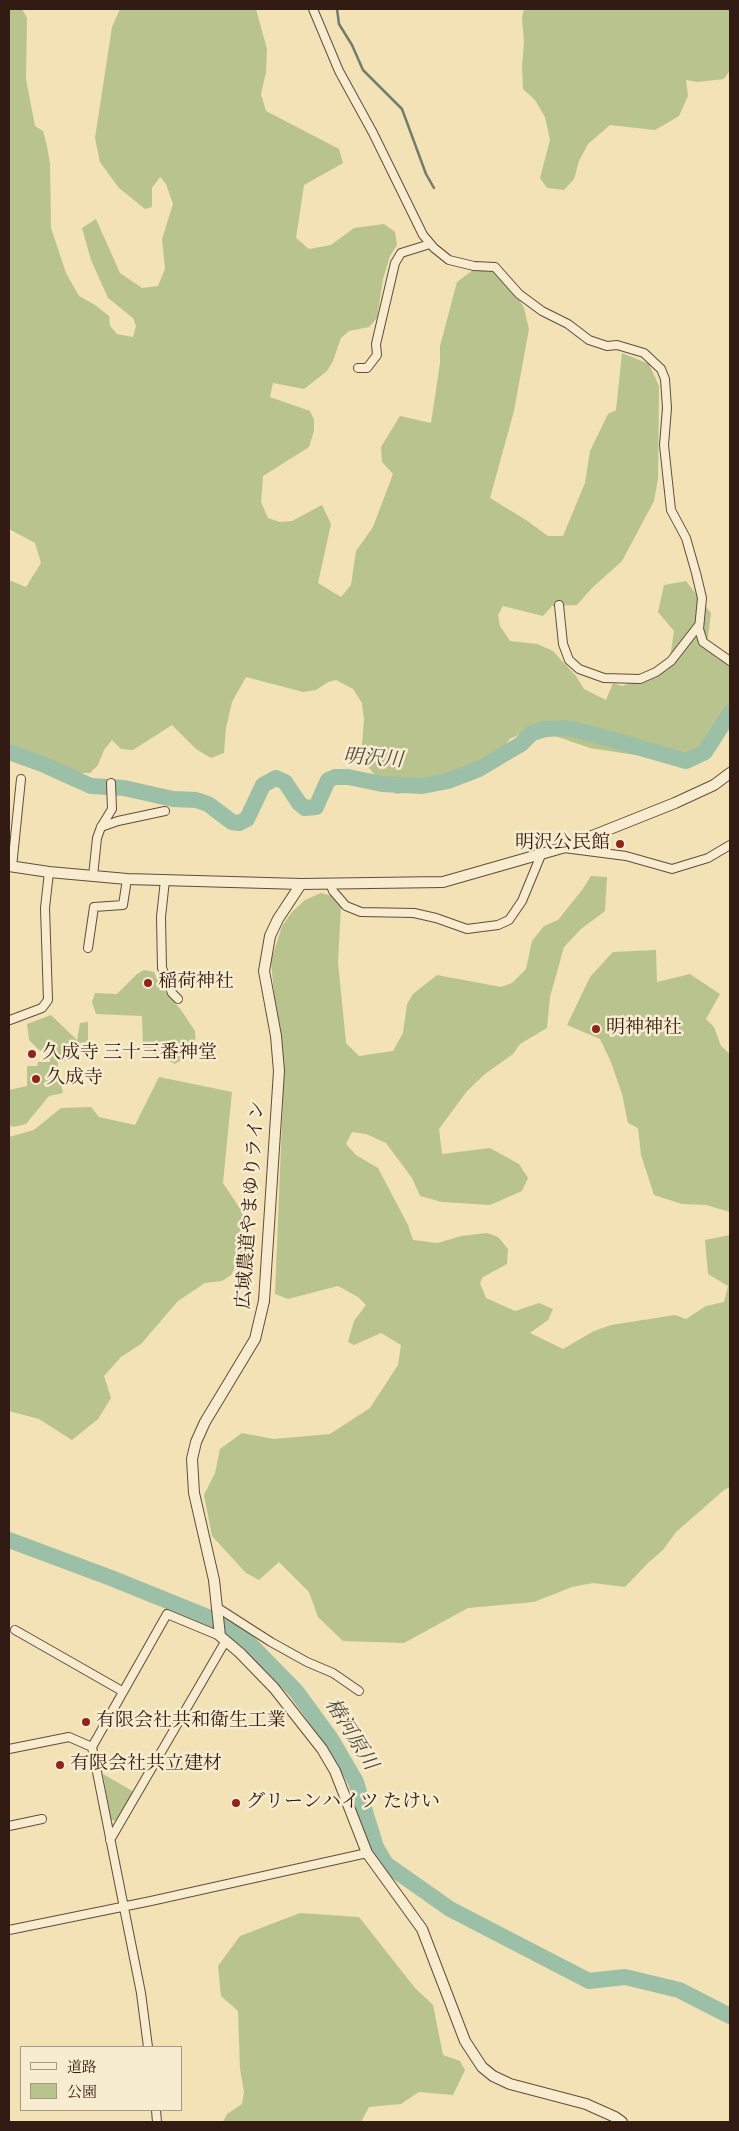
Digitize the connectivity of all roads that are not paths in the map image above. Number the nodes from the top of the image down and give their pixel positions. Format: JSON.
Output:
{"nodes":[{"id":1,"x":313,"y":9,"type":"edge"},
{"id":2,"x":430,"y":244,"type":"junction"},
{"id":3,"x":358,"y":368,"type":"dead end"},
{"id":4,"x":560,"y":605,"type":"dead end"},
{"id":5,"x":699,"y":625,"type":"junction"},
{"id":6,"x":730,"y":661,"type":"edge"},
{"id":7,"x":730,"y":773,"type":"edge"},
{"id":8,"x":21,"y":779,"type":"dead end"},
{"id":9,"x":111,"y":783,"type":"dead end"},
{"id":10,"x":165,"y":811,"type":"dead end"},
{"id":11,"x":101,"y":827,"type":"junction"},
{"id":12,"x":730,"y":845,"type":"edge"},
{"id":13,"x":562,"y":848,"type":"junction"},
{"id":14,"x":541,"y":854,"type":"junction"},
{"id":15,"x":10,"y":866,"type":"edge"},
{"id":16,"x":49,"y":872,"type":"junction"},
{"id":17,"x":93,"y":876,"type":"junction"},
{"id":18,"x":127,"y":879,"type":"junction"},
{"id":19,"x":165,"y":880,"type":"junction"},
{"id":20,"x":330,"y":883,"type":"junction"},
{"id":21,"x":302,"y":884,"type":"junction"},
{"id":22,"x":88,"y":948,"type":"dead end"},
{"id":23,"x":178,"y":999,"type":"dead end"},
{"id":24,"x":10,"y":1020,"type":"dead end"},
{"id":25,"x":218,"y":1611,"type":"junction"},
{"id":26,"x":15,"y":1630,"type":"dead end"},
{"id":27,"x":222,"y":1639,"type":"junction"},
{"id":28,"x":122,"y":1691,"type":"junction"},
{"id":29,"x":360,"y":1691,"type":"dead end"},
{"id":30,"x":92,"y":1747,"type":"junction"},
{"id":31,"x":9,"y":1749,"type":"edge"},
{"id":32,"x":42,"y":1819,"type":"dead end"},
{"id":33,"x":9,"y":1826,"type":"edge"},
{"id":34,"x":110,"y":1840,"type":"junction"},
{"id":35,"x":367,"y":1853,"type":"junction"},
{"id":36,"x":123,"y":1906,"type":"junction"},
{"id":37,"x":9,"y":1930,"type":"edge"},
{"id":38,"x":148,"y":2046,"type":"edge"},
{"id":39,"x":622,"y":2122,"type":"edge"}],
"edges":[{"from":1,"to":2,"type":"street"},
{"from":2,"to":3,"type":"street"},
{"from":2,"to":5,"type":"street"},
{"from":4,"to":5,"type":"street"},
{"from":5,"to":6,"type":"street"},
{"from":7,"to":13,"type":"street"},
{"from":8,"to":15,"type":"street"},
{"from":9,"to":11,"type":"street"},
{"from":10,"to":11,"type":"street"},
{"from":11,"to":17,"type":"street"},
{"from":12,"to":13,"type":"street"},
{"from":13,"to":14,"type":"street"},
{"from":14,"to":20,"type":"street"},
{"from":14,"to":20,"type":"street"},
{"from":15,"to":16,"type":"street"},
{"from":16,"to":17,"type":"street"},
{"from":16,"to":24,"type":"street"},
{"from":17,"to":18,"type":"street"},
{"from":18,"to":19,"type":"street"},
{"from":18,"to":22,"type":"street"},
{"from":19,"to":21,"type":"street"},
{"from":19,"to":23,"type":"street"},
{"from":20,"to":21,"type":"street"},
{"from":21,"to":25,"type":"street","name":"広域農道やまゆりライン"},
{"from":25,"to":27,"type":"street","name":"広域農道やまゆりライン"},
{"from":25,"to":29,"type":"street"},
{"from":26,"to":28,"type":"street"},
{"from":27,"to":28,"type":"street"},
{"from":27,"to":34,"type":"street"},
{"from":27,"to":35,"type":"street"},
{"from":28,"to":30,"type":"street"},
{"from":30,"to":31,"type":"street"},
{"from":30,"to":34,"type":"street"},
{"from":32,"to":33,"type":"street"},
{"from":34,"to":36,"type":"street"},
{"from":35,"to":36,"type":"street"},
{"from":35,"to":39,"type":"street"},
{"from":36,"to":37,"type":"street"},
{"from":36,"to":38,"type":"street"}]}
